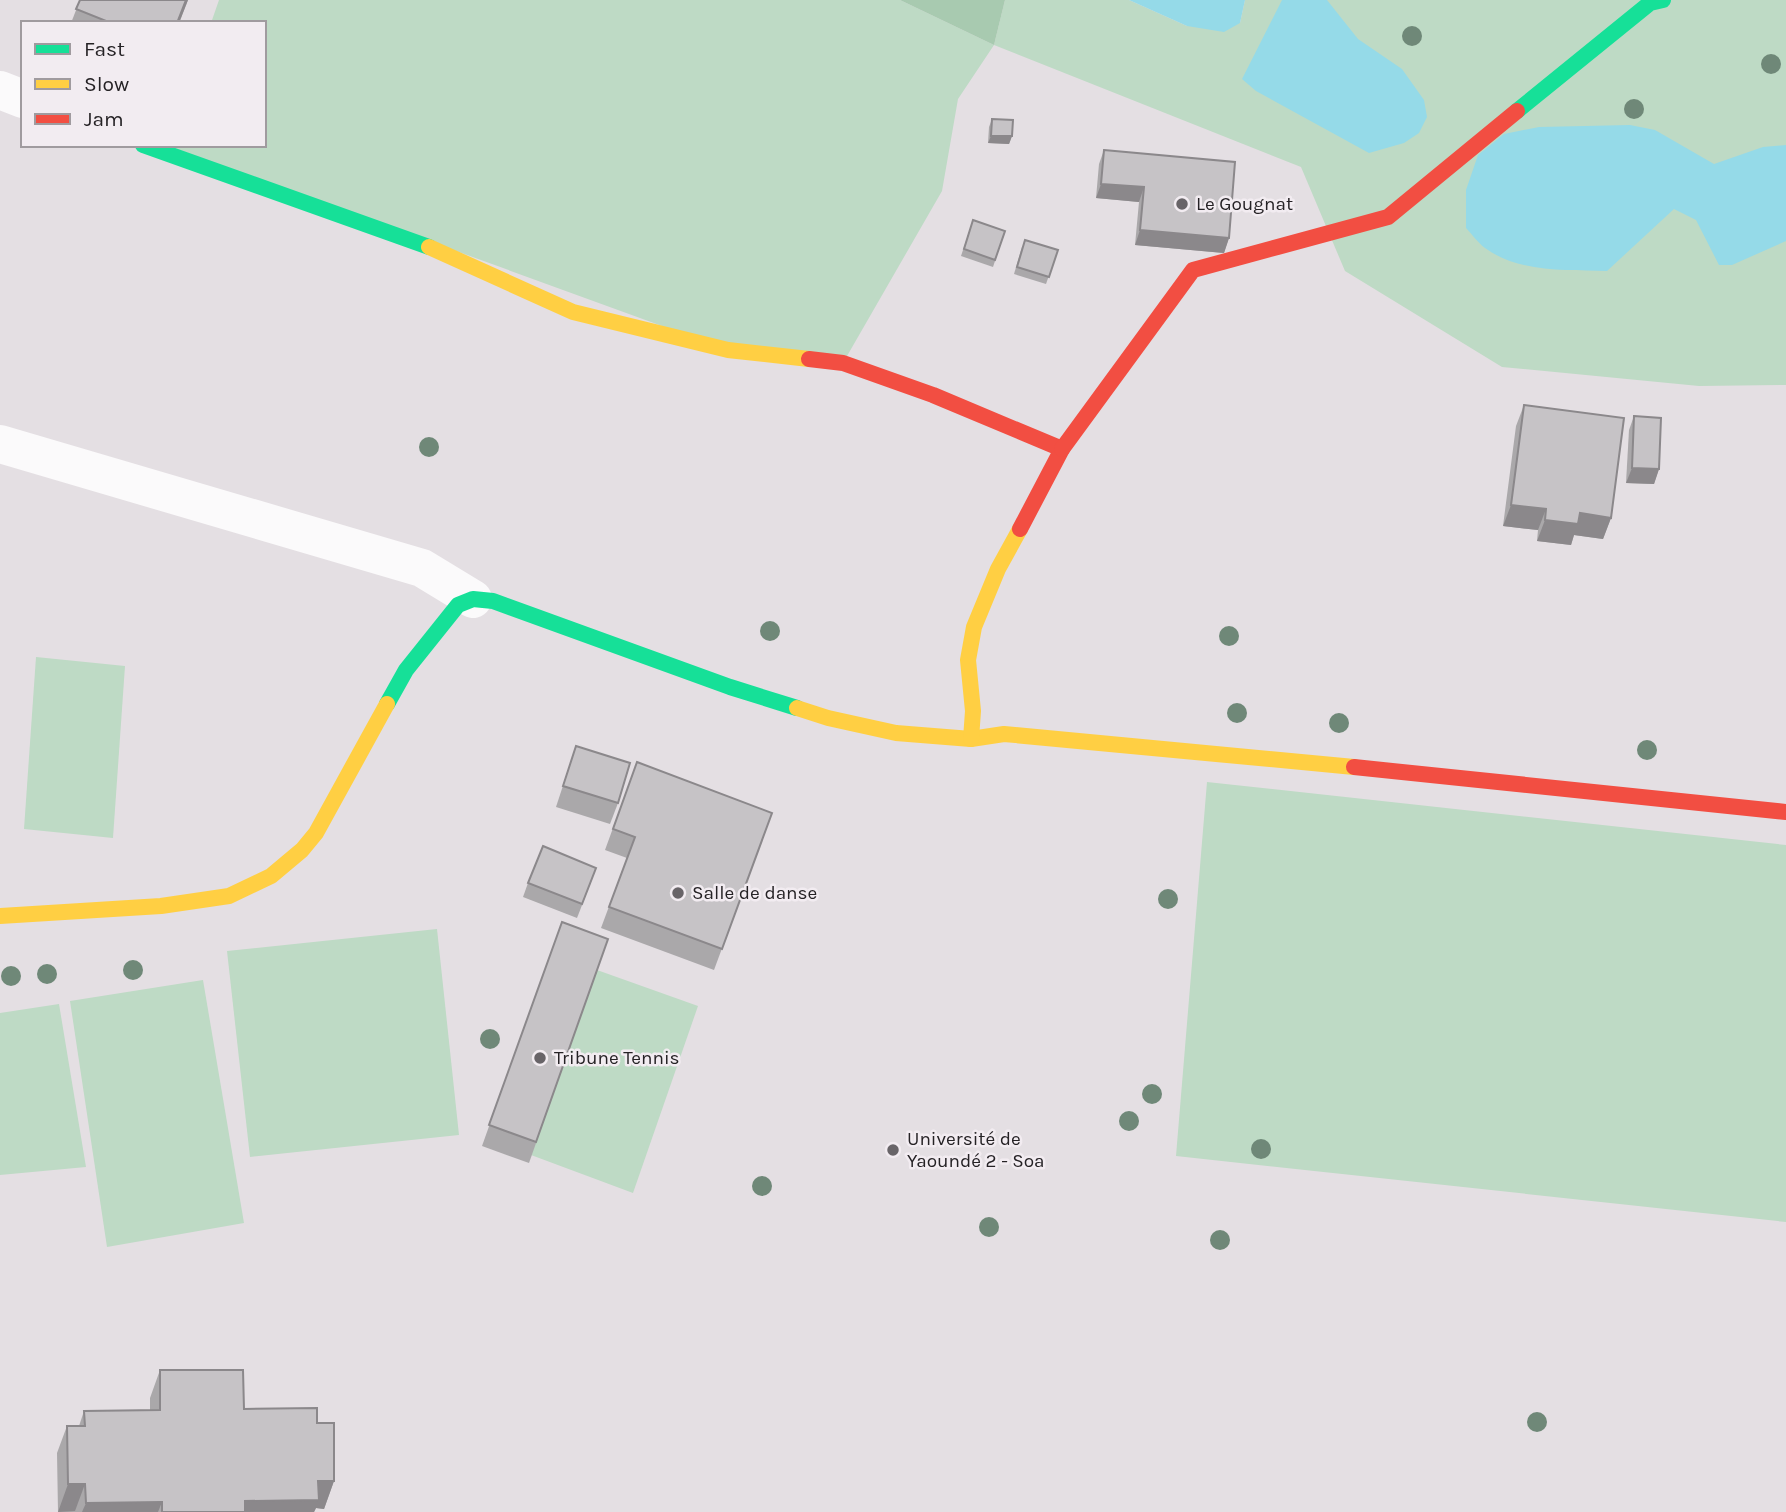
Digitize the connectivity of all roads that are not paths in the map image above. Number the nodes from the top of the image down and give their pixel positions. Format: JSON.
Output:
{"nodes":[{"id":1,"x":1663,"y":0,"type":"edge"},
{"id":2,"x":0,"y":90,"type":"edge"},
{"id":3,"x":21,"y":98,"type":"edge"},
{"id":4,"x":149,"y":147,"type":"edge"},
{"id":5,"x":0,"y":444,"type":"edge"},
{"id":6,"x":1062,"y":449,"type":"junction"},
{"id":7,"x":473,"y":600,"type":"junction"},
{"id":8,"x":971,"y":739,"type":"junction"},
{"id":9,"x":1786,"y":812,"type":"edge"},
{"id":10,"x":0,"y":916,"type":"edge"}],
"edges":[{"from":1,"to":6,"type":"street"},
{"from":2,"to":3,"type":"street"},
{"from":4,"to":6,"type":"street"},
{"from":5,"to":7,"type":"street"},
{"from":6,"to":8,"type":"street"},
{"from":7,"to":8,"type":"street"},
{"from":7,"to":10,"type":"street"},
{"from":8,"to":9,"type":"street"}]}
